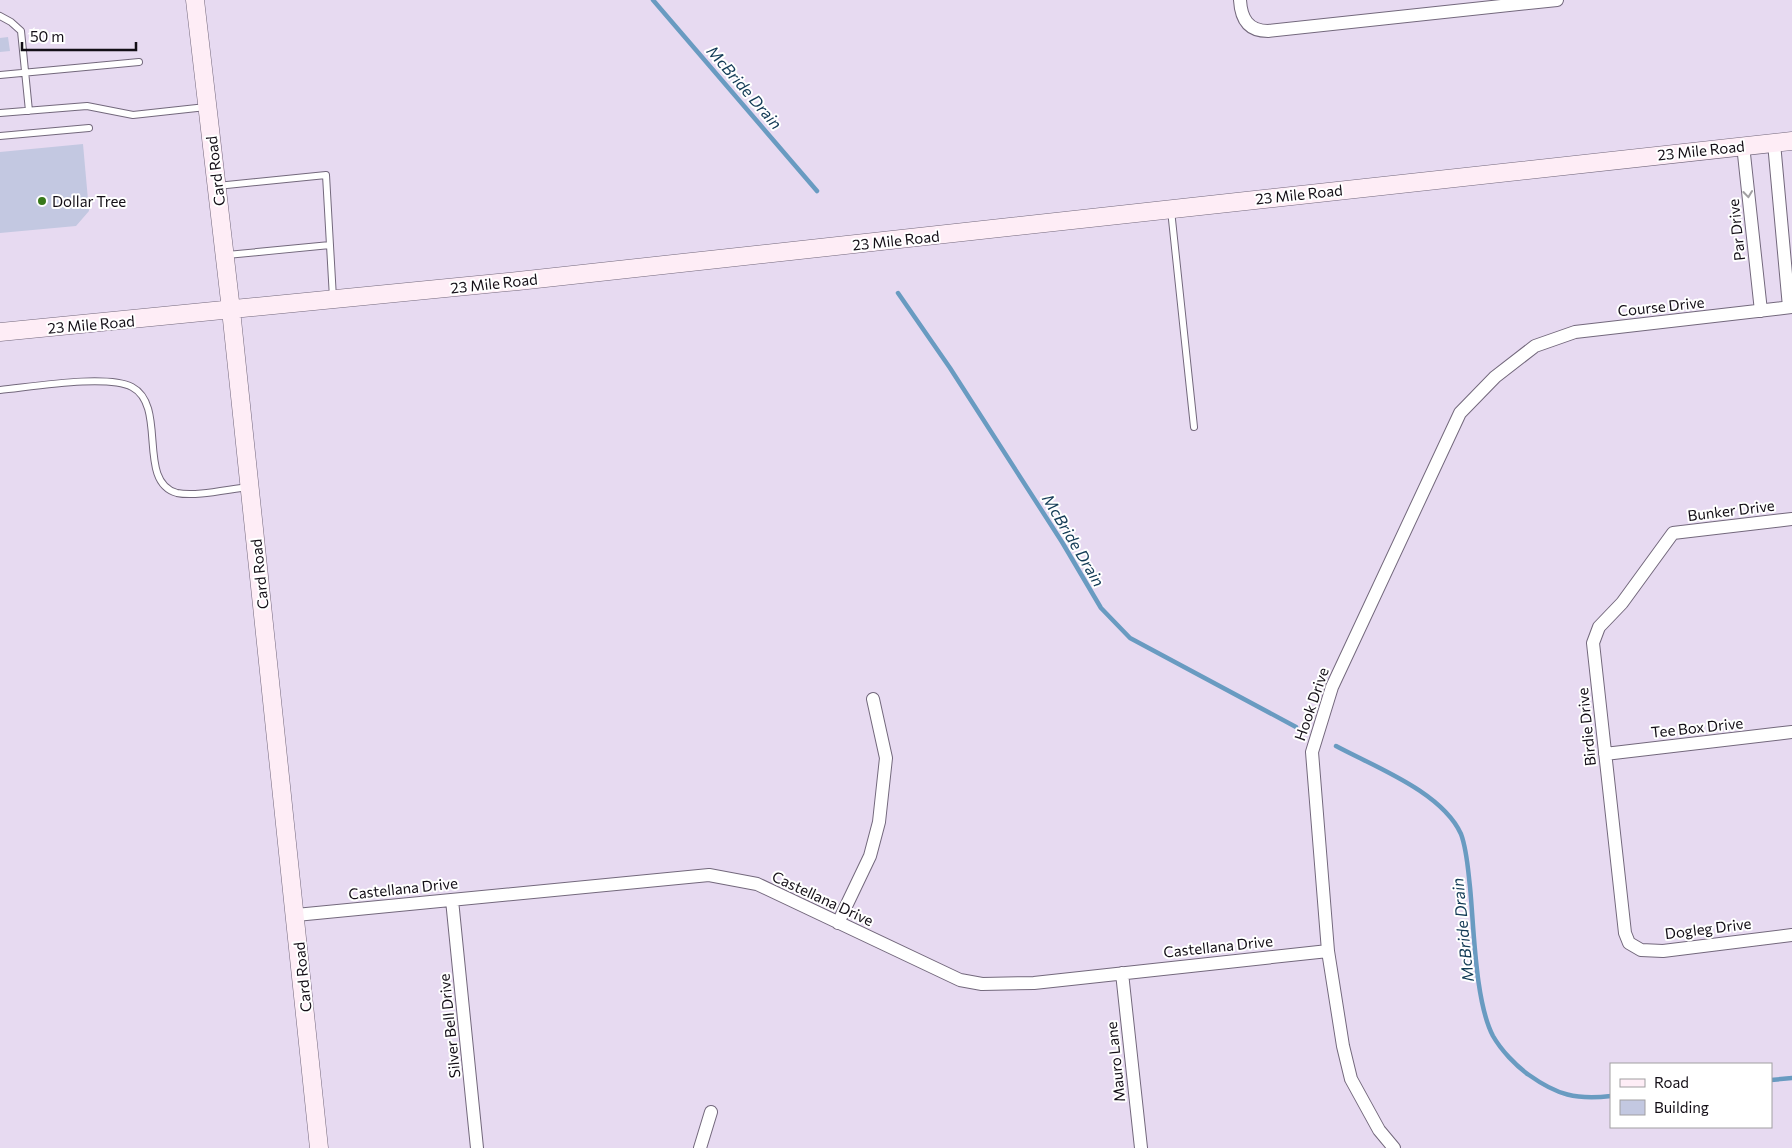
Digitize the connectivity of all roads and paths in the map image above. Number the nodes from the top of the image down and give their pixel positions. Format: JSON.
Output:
{"nodes":[{"id":1,"x":195,"y":0,"type":"edge"},
{"id":2,"x":1240,"y":0,"type":"edge"},
{"id":3,"x":1557,"y":0,"type":"edge"},
{"id":4,"x":0,"y":16,"type":"edge"},
{"id":5,"x":139,"y":62,"type":"dead end"},
{"id":6,"x":26,"y":72,"type":"junction"},
{"id":7,"x":0,"y":75,"type":"edge"},
{"id":8,"x":208,"y":106,"type":"junction"},
{"id":9,"x":29,"y":111,"type":"junction"},
{"id":10,"x":0,"y":113,"type":"edge"},
{"id":11,"x":90,"y":128,"type":"dead end"},
{"id":12,"x":0,"y":136,"type":"edge"},
{"id":13,"x":1792,"y":141,"type":"edge"},
{"id":14,"x":1774,"y":143,"type":"junction"},
{"id":15,"x":1743,"y":145,"type":"junction"},
{"id":16,"x":217,"y":186,"type":"junction"},
{"id":17,"x":1171,"y":209,"type":"junction"},
{"id":18,"x":330,"y":245,"type":"junction"},
{"id":19,"x":225,"y":255,"type":"junction"},
{"id":20,"x":333,"y":299,"type":"junction"},
{"id":21,"x":1791,"y":307,"type":"edge"},
{"id":22,"x":232,"y":310,"type":"junction"},
{"id":23,"x":1761,"y":311,"type":"junction"},
{"id":24,"x":0,"y":332,"type":"edge"},
{"id":25,"x":1535,"y":346,"type":"joint"},
{"id":26,"x":0,"y":390,"type":"edge"},
{"id":27,"x":1194,"y":427,"type":"dead end"},
{"id":28,"x":250,"y":487,"type":"junction"},
{"id":29,"x":1792,"y":518,"type":"edge"},
{"id":30,"x":1673,"y":533,"type":"joint"},
{"id":31,"x":873,"y":699,"type":"dead end"},
{"id":32,"x":1792,"y":732,"type":"edge"},
{"id":33,"x":1605,"y":754,"type":"junction"},
{"id":34,"x":452,"y":900,"type":"junction"},
{"id":35,"x":296,"y":915,"type":"junction"},
{"id":36,"x":838,"y":923,"type":"junction"},
{"id":37,"x":1792,"y":935,"type":"edge"},
{"id":38,"x":1628,"y":943,"type":"joint"},
{"id":39,"x":1328,"y":951,"type":"junction"},
{"id":40,"x":1122,"y":973,"type":"junction"},
{"id":41,"x":711,"y":1112,"type":"dead end"},
{"id":42,"x":319,"y":1148,"type":"edge"},
{"id":43,"x":477,"y":1148,"type":"edge"},
{"id":44,"x":700,"y":1148,"type":"edge"},
{"id":45,"x":1140,"y":1148,"type":"edge"},
{"id":46,"x":1394,"y":1148,"type":"edge"}],
"edges":[{"from":1,"to":8,"type":"main road","name":"Card Road"},
{"from":2,"to":3,"type":"street"},
{"from":4,"to":6,"type":"lane"},
{"from":5,"to":6,"type":"lane"},
{"from":6,"to":7,"type":"lane"},
{"from":6,"to":9,"type":"lane"},
{"from":8,"to":9,"type":"lane"},
{"from":8,"to":16,"type":"main road","name":"Card Road"},
{"from":9,"to":10,"type":"lane"},
{"from":11,"to":12,"type":"lane"},
{"from":13,"to":14,"type":"main road","name":"23 Mile Road"},
{"from":14,"to":15,"type":"main road","name":"23 Mile Road"},
{"from":14,"to":21,"type":"street"},
{"from":15,"to":17,"type":"main road","name":"23 Mile Road"},
{"from":15,"to":23,"type":"street","name":"Par Drive","one_way":true},
{"from":16,"to":18,"type":"lane"},
{"from":16,"to":19,"type":"main road","name":"Card Road"},
{"from":17,"to":20,"type":"main road","name":"23 Mile Road"},
{"from":17,"to":27,"type":"lane"},
{"from":18,"to":19,"type":"lane"},
{"from":18,"to":20,"type":"lane"},
{"from":19,"to":22,"type":"main road","name":"Card Road"},
{"from":20,"to":22,"type":"main road","name":"23 Mile Road"},
{"from":21,"to":23,"type":"street","name":"Course Drive"},
{"from":22,"to":24,"type":"main road","name":"23 Mile Road"},
{"from":22,"to":28,"type":"main road","name":"Card Road"},
{"from":23,"to":25,"type":"street","name":"Course Drive"},
{"from":25,"to":39,"type":"street","name":"Hook Drive"},
{"from":26,"to":28,"type":"lane"},
{"from":28,"to":35,"type":"main road","name":"Card Road"},
{"from":29,"to":30,"type":"street","name":"Bunker Drive"},
{"from":30,"to":33,"type":"street","name":"Birdie Drive"},
{"from":31,"to":36,"type":"street"},
{"from":32,"to":33,"type":"street","name":"Tee Box Drive"},
{"from":33,"to":38,"type":"street","name":"Birdie Drive"},
{"from":34,"to":35,"type":"street","name":"Castellana Drive"},
{"from":34,"to":36,"type":"street","name":"Castellana Drive"},
{"from":34,"to":43,"type":"street","name":"Silver Bell Drive"},
{"from":35,"to":42,"type":"main road","name":"Card Road"},
{"from":36,"to":40,"type":"street","name":"Castellana Drive"},
{"from":37,"to":38,"type":"street","name":"Dogleg Drive"},
{"from":39,"to":40,"type":"street","name":"Castellana Drive"},
{"from":39,"to":46,"type":"street","name":"Hook Drive"},
{"from":40,"to":45,"type":"street","name":"Mauro Lane"},
{"from":41,"to":44,"type":"street"}]}
